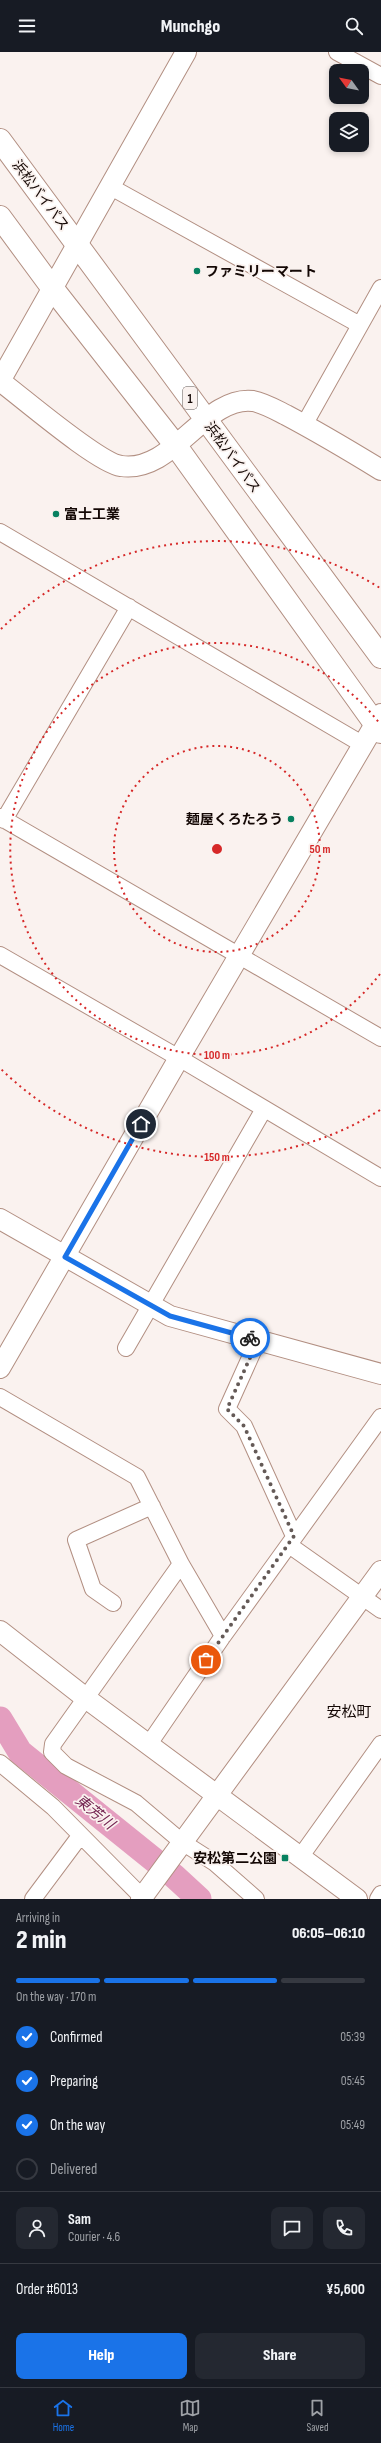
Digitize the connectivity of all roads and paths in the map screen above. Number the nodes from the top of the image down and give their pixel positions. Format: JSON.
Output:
{"nodes":[{"id":1,"x":186,"y":52,"type":"edge"},
{"id":2,"x":337,"y":52,"type":"edge"},
{"id":3,"x":381,"y":76,"type":"edge"},
{"id":4,"x":0,"y":140,"type":"edge"},
{"id":5,"x":109,"y":186,"type":"junction"},
{"id":6,"x":0,"y":217,"type":"edge"},
{"id":7,"x":77,"y":243,"type":"junction"},
{"id":8,"x":381,"y":288,"type":"edge"},
{"id":9,"x":53,"y":289,"type":"junction"},
{"id":10,"x":360,"y":325,"type":"junction"},
{"id":11,"x":0,"y":381,"type":"edge"},
{"id":12,"x":206,"y":420,"type":"junction"},
{"id":13,"x":304,"y":425,"type":"junction"},
{"id":14,"x":176,"y":446,"type":"junction"},
{"id":15,"x":381,"y":470,"type":"edge"},
{"id":16,"x":0,"y":532,"type":"edge"},
{"id":17,"x":129,"y":607,"type":"junction"},
{"id":18,"x":381,"y":657,"type":"edge"},
{"id":19,"x":379,"y":723,"type":"edge"},
{"id":20,"x":362,"y":744,"type":"junction"},
{"id":21,"x":2,"y":819,"type":"edge"},
{"id":22,"x":0,"y":955,"type":"edge"},
{"id":23,"x":239,"y":956,"type":"junction"},
{"id":24,"x":381,"y":1038,"type":"edge"},
{"id":25,"x":179,"y":1058,"type":"junction"},
{"id":26,"x":264,"y":1109,"type":"junction"},
{"id":27,"x":381,"y":1178,"type":"edge"},
{"id":28,"x":0,"y":1219,"type":"edge"},
{"id":29,"x":65,"y":1257,"type":"junction"},
{"id":30,"x":150,"y":1306,"type":"junction"},
{"id":31,"x":258,"y":1340,"type":"junction"},
{"id":32,"x":126,"y":1348,"type":"dead end"},
{"id":33,"x":0,"y":1368,"type":"edge"},
{"id":34,"x":381,"y":1374,"type":"edge"},
{"id":35,"x":0,"y":1397,"type":"edge"},
{"id":36,"x":381,"y":1417,"type":"edge"},
{"id":37,"x":152,"y":1506,"type":"junction"},
{"id":38,"x":292,"y":1541,"type":"junction"},
{"id":39,"x":181,"y":1564,"type":"junction"},
{"id":40,"x":381,"y":1571,"type":"edge"},
{"id":41,"x":363,"y":1596,"type":"junction"},
{"id":42,"x":113,"y":1603,"type":"dead end"},
{"id":43,"x":381,"y":1610,"type":"edge"},
{"id":44,"x":0,"y":1631,"type":"edge"},
{"id":45,"x":222,"y":1636,"type":"junction"},
{"id":46,"x":87,"y":1699,"type":"junction"},
{"id":47,"x":149,"y":1744,"type":"junction"},
{"id":48,"x":381,"y":1744,"type":"edge"},
{"id":49,"x":2,"y":1771,"type":"edge"},
{"id":50,"x":218,"y":1795,"type":"junction"},
{"id":51,"x":80,"y":1836,"type":"junction"},
{"id":52,"x":177,"y":1848,"type":"junction"},
{"id":53,"x":300,"y":1856,"type":"junction"},
{"id":54,"x":381,"y":1894,"type":"edge"},
{"id":55,"x":143,"y":1897,"type":"edge"},
{"id":56,"x":33,"y":1899,"type":"edge"},
{"id":57,"x":256,"y":1899,"type":"edge"},
{"id":58,"x":358,"y":1899,"type":"edge"},
{"id":59,"x":378,"y":1899,"type":"edge"}],
"edges":[{"from":1,"to":5,"type":"street"},
{"from":2,"to":3,"type":"street"},
{"from":4,"to":7,"type":"highway","name":"浜松バイパス","number":"1"},
{"from":5,"to":7,"type":"street"},
{"from":5,"to":10,"type":"street"},
{"from":6,"to":9,"type":"highway"},
{"from":7,"to":9,"type":"street"},
{"from":7,"to":12,"type":"highway","name":"浜松バイパス","number":"1"},
{"from":8,"to":10,"type":"street"},
{"from":9,"to":11,"type":"street"},
{"from":9,"to":14,"type":"highway"},
{"from":10,"to":13,"type":"street"},
{"from":11,"to":14,"type":"street"},
{"from":12,"to":13,"type":"street"},
{"from":12,"to":14,"type":"street"},
{"from":12,"to":18,"type":"highway","name":"浜松バイパス","number":"1"},
{"from":13,"to":15,"type":"street"},
{"from":14,"to":19,"type":"highway"},
{"from":16,"to":17,"type":"street"},
{"from":17,"to":20,"type":"street"},
{"from":17,"to":21,"type":"street"},
{"from":19,"to":20,"type":"street"},
{"from":20,"to":23,"type":"street"},
{"from":21,"to":23,"type":"street"},
{"from":22,"to":25,"type":"street"},
{"from":23,"to":24,"type":"street"},
{"from":23,"to":25,"type":"street"},
{"from":25,"to":26,"type":"street"},
{"from":25,"to":29,"type":"street"},
{"from":26,"to":27,"type":"street"},
{"from":26,"to":30,"type":"street"},
{"from":28,"to":29,"type":"street"},
{"from":29,"to":30,"type":"street"},
{"from":29,"to":33,"type":"street"},
{"from":30,"to":31,"type":"street"},
{"from":30,"to":32,"type":"street"},
{"from":31,"to":34,"type":"street"},
{"from":31,"to":38,"type":"street"},
{"from":35,"to":37,"type":"street"},
{"from":36,"to":38,"type":"street"},
{"from":37,"to":39,"type":"street"},
{"from":37,"to":42,"type":"street"},
{"from":38,"to":41,"type":"street"},
{"from":38,"to":45,"type":"street"},
{"from":39,"to":45,"type":"street"},
{"from":39,"to":46,"type":"street"},
{"from":40,"to":41,"type":"street"},
{"from":41,"to":43,"type":"street"},
{"from":41,"to":50,"type":"street"},
{"from":44,"to":46,"type":"street"},
{"from":45,"to":47,"type":"street"},
{"from":46,"to":47,"type":"street"},
{"from":46,"to":52,"type":"street"},
{"from":47,"to":50,"type":"street"},
{"from":48,"to":53,"type":"street"},
{"from":49,"to":51,"type":"street"},
{"from":50,"to":52,"type":"street"},
{"from":50,"to":53,"type":"street"},
{"from":51,"to":55,"type":"street"},
{"from":51,"to":56,"type":"street"},
{"from":52,"to":55,"type":"street"},
{"from":52,"to":57,"type":"street"},
{"from":53,"to":58,"type":"street"},
{"from":54,"to":59,"type":"street"}]}
